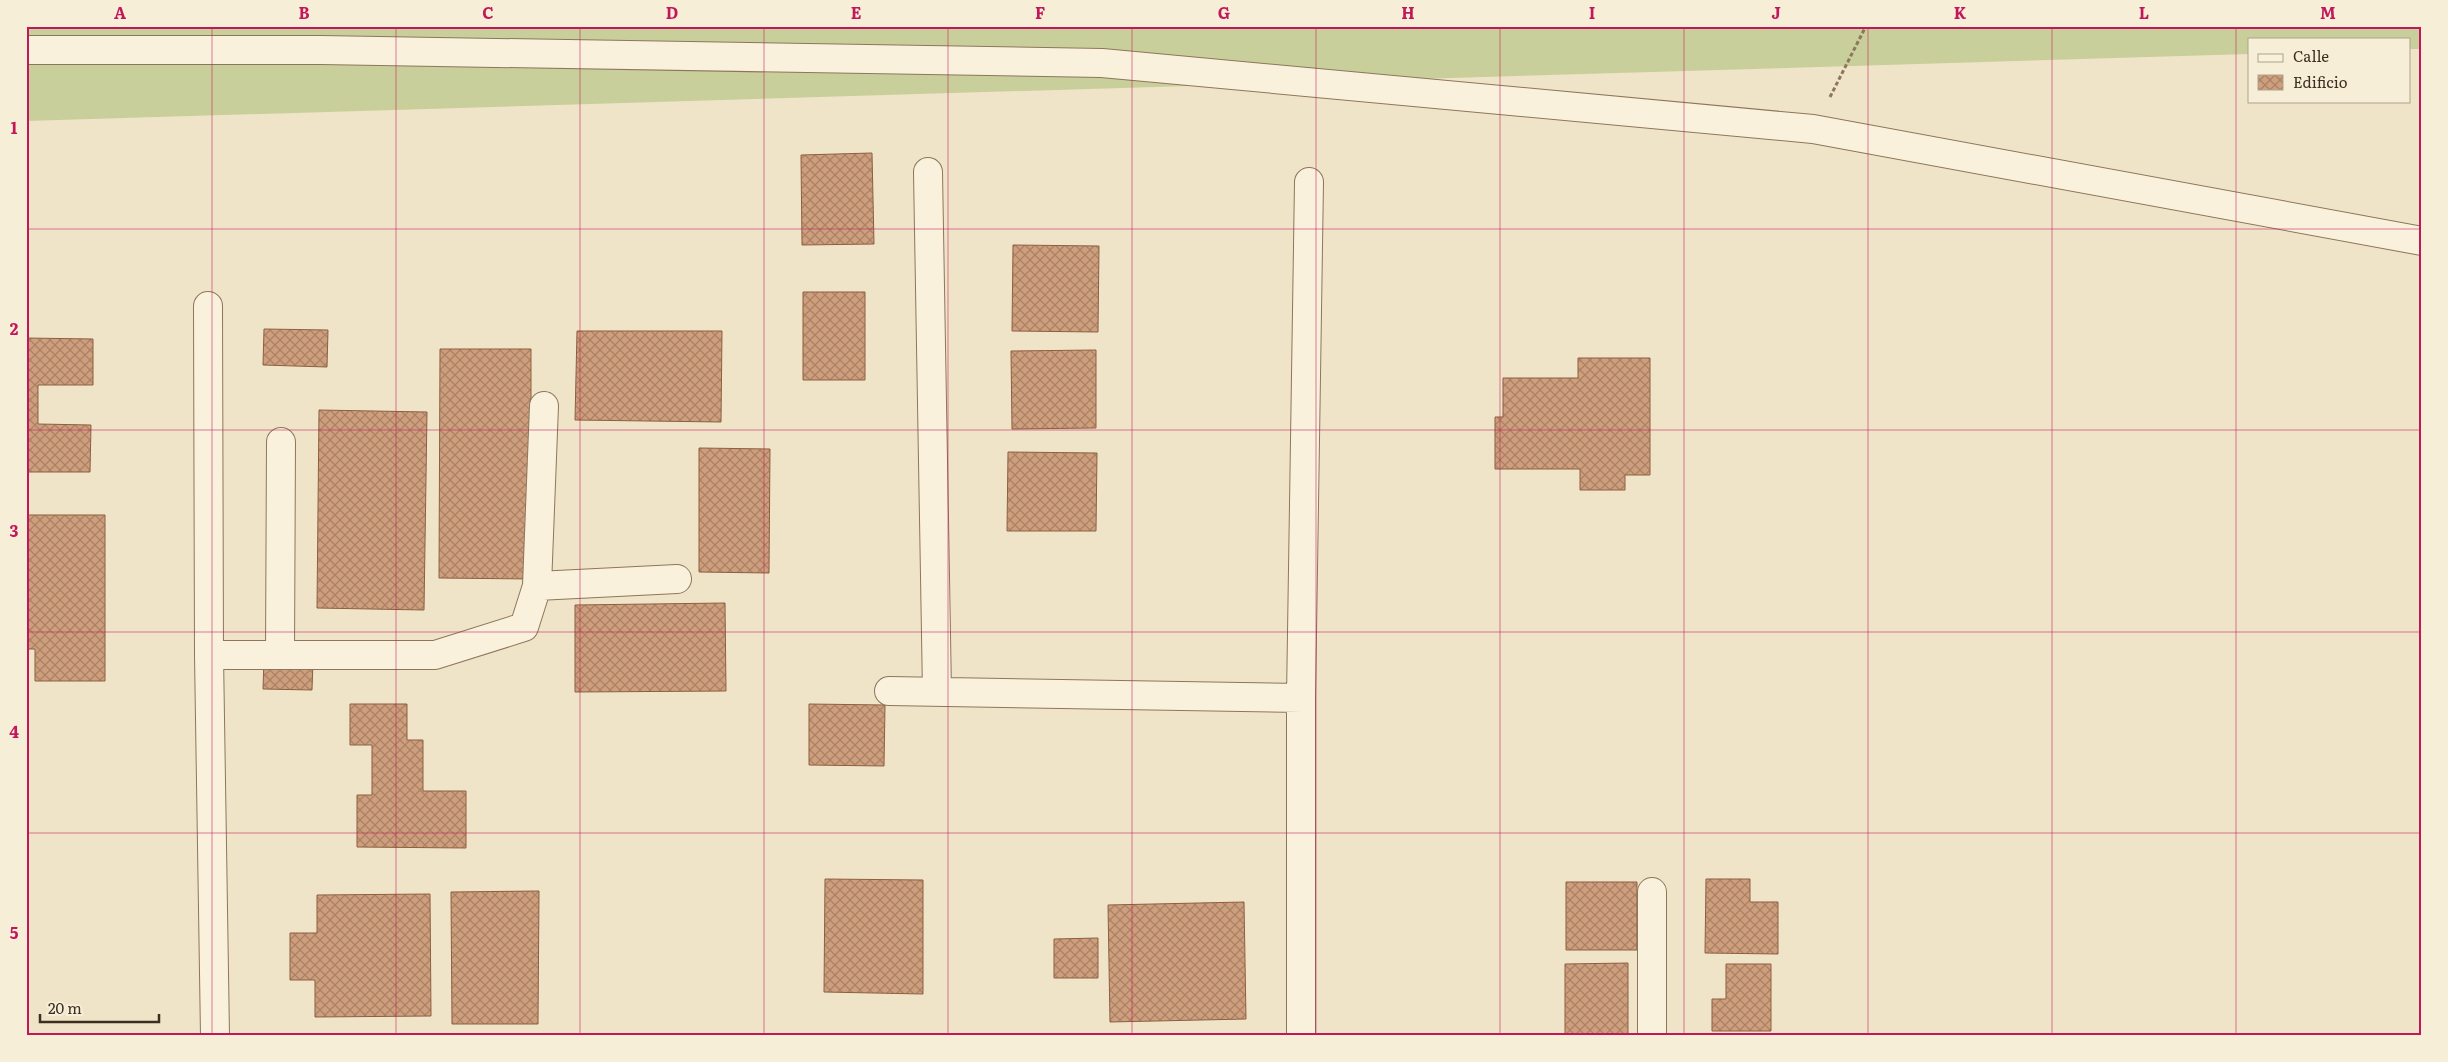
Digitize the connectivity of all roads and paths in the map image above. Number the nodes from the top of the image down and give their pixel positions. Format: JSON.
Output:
{"nodes":[{"id":1,"x":1866,"y":26,"type":"edge"},
{"id":2,"x":26,"y":50,"type":"edge"},
{"id":3,"x":1813,"y":129,"type":"junction"},
{"id":4,"x":928,"y":172,"type":"dead end"},
{"id":5,"x":1309,"y":182,"type":"dead end"},
{"id":6,"x":2422,"y":241,"type":"edge"},
{"id":7,"x":208,"y":306,"type":"dead end"},
{"id":8,"x":544,"y":406,"type":"dead end"},
{"id":9,"x":281,"y":442,"type":"dead end"},
{"id":10,"x":677,"y":579,"type":"dead end"},
{"id":11,"x":537,"y":586,"type":"junction"},
{"id":12,"x":209,"y":655,"type":"junction"},
{"id":13,"x":280,"y":655,"type":"junction"},
{"id":14,"x":889,"y":691,"type":"dead end"},
{"id":15,"x":937,"y":692,"type":"junction"},
{"id":16,"x":1301,"y":698,"type":"junction"},
{"id":17,"x":1652,"y":892,"type":"dead end"},
{"id":18,"x":215,"y":1036,"type":"edge"},
{"id":19,"x":1301,"y":1036,"type":"edge"},
{"id":20,"x":1652,"y":1036,"type":"edge"}],
"edges":[{"from":1,"to":3,"type":"path"},
{"from":2,"to":3,"type":"street"},
{"from":3,"to":6,"type":"street"},
{"from":4,"to":15,"type":"street"},
{"from":5,"to":16,"type":"street"},
{"from":7,"to":12,"type":"street"},
{"from":8,"to":11,"type":"street"},
{"from":9,"to":13,"type":"street"},
{"from":10,"to":11,"type":"street"},
{"from":11,"to":13,"type":"street"},
{"from":12,"to":13,"type":"street"},
{"from":12,"to":18,"type":"street"},
{"from":14,"to":15,"type":"street"},
{"from":15,"to":16,"type":"street"},
{"from":16,"to":19,"type":"street"},
{"from":17,"to":20,"type":"street"}]}
